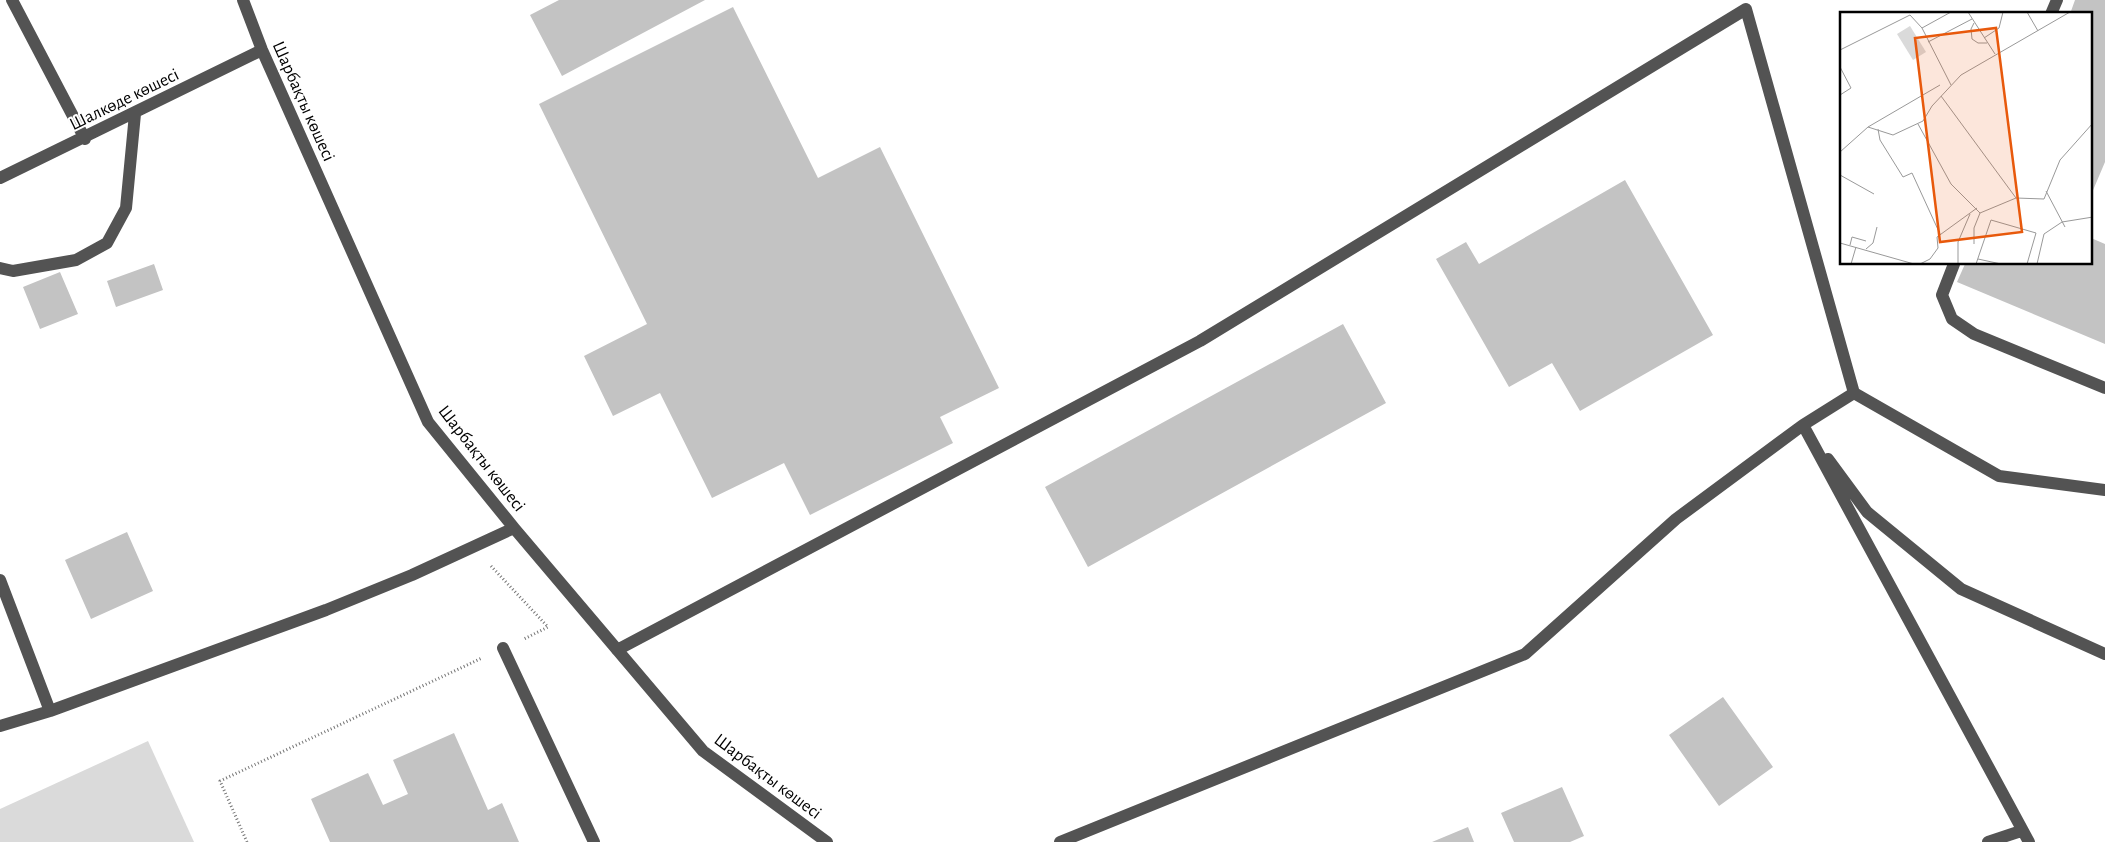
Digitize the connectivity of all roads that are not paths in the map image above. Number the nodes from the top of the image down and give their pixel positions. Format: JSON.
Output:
{"nodes":[{"id":1,"x":12,"y":0,"type":"edge"},
{"id":2,"x":243,"y":0,"type":"edge"},
{"id":3,"x":2057,"y":0,"type":"edge"},
{"id":4,"x":1748,"y":5,"type":"edge"},
{"id":5,"x":2052,"y":12,"type":"edge"},
{"id":6,"x":262,"y":50,"type":"junction"},
{"id":7,"x":135,"y":114,"type":"junction"},
{"id":8,"x":84,"y":139,"type":"junction"},
{"id":9,"x":0,"y":178,"type":"edge"},
{"id":10,"x":1954,"y":265,"type":"edge"},
{"id":11,"x":0,"y":268,"type":"edge"},
{"id":12,"x":2105,"y":388,"type":"edge"},
{"id":13,"x":1854,"y":393,"type":"junction"},
{"id":14,"x":1803,"y":425,"type":"junction"},
{"id":15,"x":2105,"y":490,"type":"edge"},
{"id":16,"x":514,"y":528,"type":"junction"},
{"id":17,"x":0,"y":580,"type":"edge"},
{"id":18,"x":503,"y":648,"type":"road end"},
{"id":19,"x":617,"y":650,"type":"junction"},
{"id":20,"x":2105,"y":654,"type":"edge"},
{"id":21,"x":50,"y":711,"type":"junction"},
{"id":22,"x":0,"y":726,"type":"edge"},
{"id":23,"x":2025,"y":837,"type":"edge"},
{"id":24,"x":594,"y":842,"type":"edge"},
{"id":25,"x":827,"y":842,"type":"edge"},
{"id":26,"x":1060,"y":842,"type":"edge"},
{"id":27,"x":1988,"y":842,"type":"edge"}],
"edges":[{"from":1,"to":8,"type":"street"},
{"from":2,"to":6,"type":"street","name":"Шарбақты көшесі"},
{"from":3,"to":5,"type":"street"},
{"from":4,"to":13,"type":"street"},
{"from":4,"to":19,"type":"street"},
{"from":6,"to":7,"type":"street","name":"Шалкөде көшесі"},
{"from":6,"to":16,"type":"street","name":"Шарбақты көшесі"},
{"from":7,"to":8,"type":"street","name":"Шалкөде көшесі"},
{"from":7,"to":11,"type":"street"},
{"from":8,"to":9,"type":"street","name":"Шалкөде көшесі"},
{"from":10,"to":12,"type":"street"},
{"from":13,"to":14,"type":"street"},
{"from":13,"to":15,"type":"street"},
{"from":14,"to":20,"type":"street"},
{"from":14,"to":23,"type":"street"},
{"from":14,"to":26,"type":"street"},
{"from":16,"to":19,"type":"street","name":"Шарбақты көшесі"},
{"from":16,"to":21,"type":"street"},
{"from":17,"to":21,"type":"street"},
{"from":18,"to":24,"type":"street"},
{"from":19,"to":25,"type":"street","name":"Шарбақты көшесі"},
{"from":21,"to":22,"type":"street"},
{"from":23,"to":27,"type":"street"}]}
